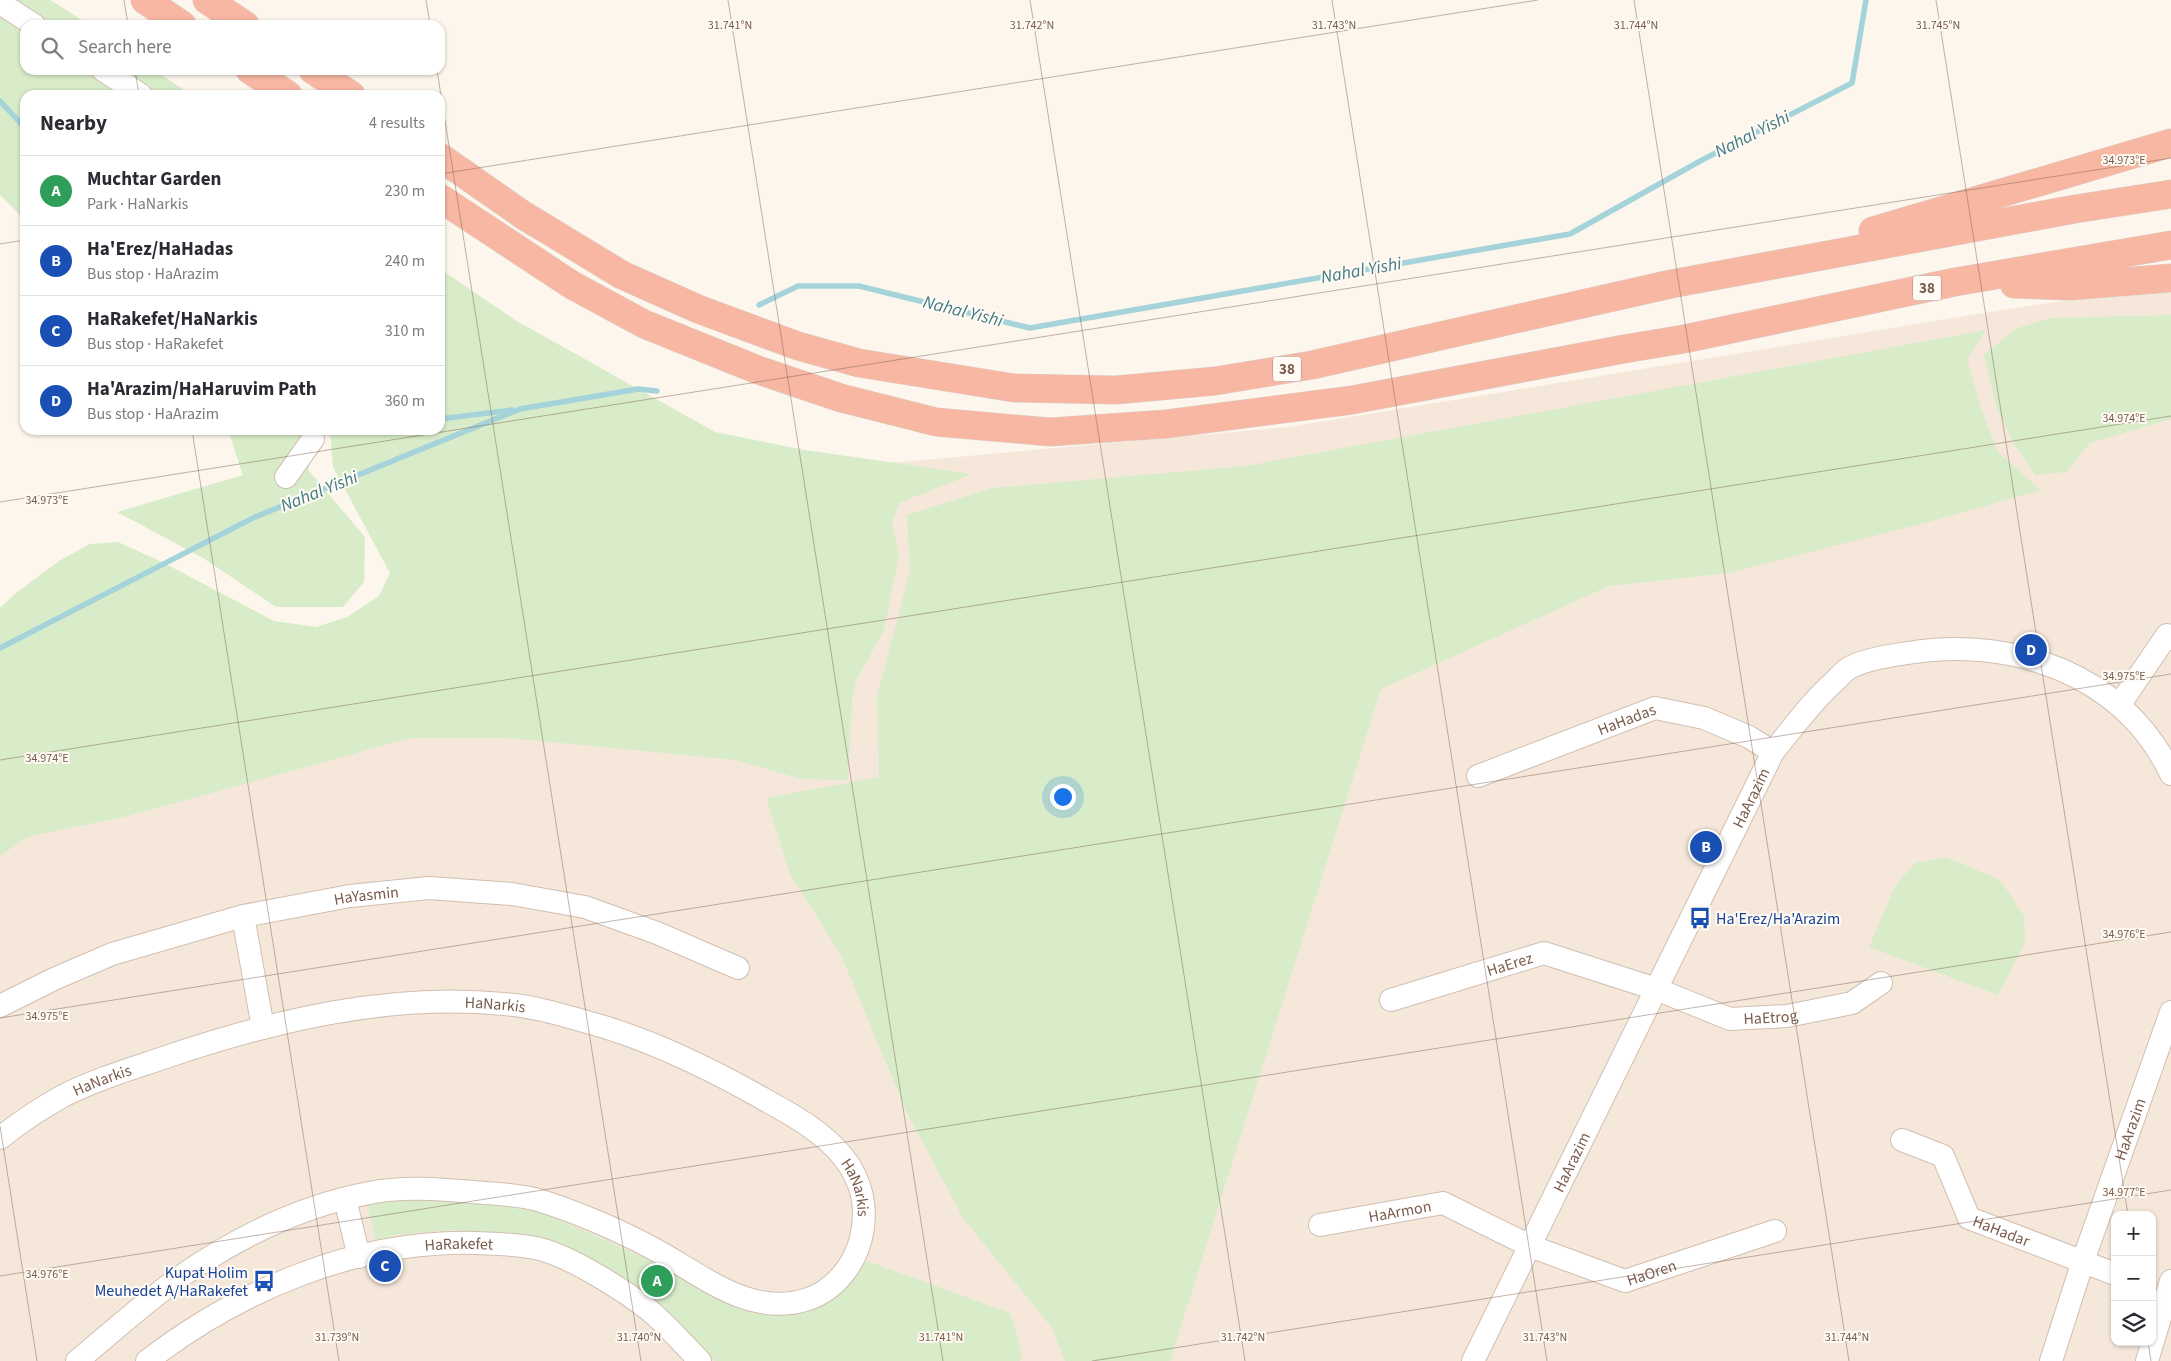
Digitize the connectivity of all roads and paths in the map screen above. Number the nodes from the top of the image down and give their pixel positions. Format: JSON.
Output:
{"nodes":[{"id":1,"x":145,"y":0,"type":"edge"},
{"id":2,"x":207,"y":0,"type":"edge"},
{"id":3,"x":0,"y":3,"type":"edge"},
{"id":4,"x":26,"y":20,"type":"edge"},
{"id":5,"x":175,"y":20,"type":"edge"},
{"id":6,"x":237,"y":20,"type":"edge"},
{"id":7,"x":111,"y":75,"type":"edge"},
{"id":8,"x":258,"y":75,"type":"edge"},
{"id":9,"x":320,"y":75,"type":"edge"},
{"id":10,"x":133,"y":90,"type":"edge"},
{"id":11,"x":280,"y":90,"type":"edge"},
{"id":12,"x":343,"y":90,"type":"edge"},
{"id":13,"x":2171,"y":144,"type":"edge"},
{"id":14,"x":445,"y":160,"type":"edge"},
{"id":15,"x":2171,"y":194,"type":"edge"},
{"id":16,"x":445,"y":201,"type":"edge"},
{"id":17,"x":2171,"y":245,"type":"edge"},
{"id":18,"x":2171,"y":278,"type":"edge"},
{"id":19,"x":1955,"y":282,"type":"junction"},
{"id":20,"x":1671,"y":284,"type":"junction"},
{"id":21,"x":312,"y":435,"type":"edge"},
{"id":22,"x":286,"y":477,"type":"dead end"},
{"id":23,"x":2170,"y":634,"type":"edge"},
{"id":24,"x":2120,"y":704,"type":"junction"},
{"id":25,"x":1773,"y":752,"type":"junction"},
{"id":26,"x":2171,"y":774,"type":"edge"},
{"id":27,"x":1478,"y":776,"type":"dead end"},
{"id":28,"x":243,"y":916,"type":"junction"},
{"id":29,"x":738,"y":968,"type":"dead end"},
{"id":30,"x":1881,"y":983,"type":"dead end"},
{"id":31,"x":1656,"y":989,"type":"junction"},
{"id":32,"x":1391,"y":1000,"type":"dead end"},
{"id":33,"x":0,"y":1006,"type":"edge"},
{"id":34,"x":2171,"y":1012,"type":"edge"},
{"id":35,"x":263,"y":1028,"type":"junction"},
{"id":36,"x":0,"y":1138,"type":"edge"},
{"id":37,"x":1902,"y":1140,"type":"dead end"},
{"id":38,"x":345,"y":1199,"type":"junction"},
{"id":39,"x":1320,"y":1224,"type":"dead end"},
{"id":40,"x":1775,"y":1231,"type":"dead end"},
{"id":41,"x":1530,"y":1246,"type":"junction"},
{"id":42,"x":359,"y":1257,"type":"junction"},
{"id":43,"x":2083,"y":1261,"type":"junction"},
{"id":44,"x":2111,"y":1272,"type":"edge"},
{"id":45,"x":2163,"y":1289,"type":"edge"},
{"id":46,"x":77,"y":1361,"type":"edge"},
{"id":47,"x":147,"y":1361,"type":"edge"},
{"id":48,"x":700,"y":1361,"type":"edge"},
{"id":49,"x":1473,"y":1361,"type":"edge"},
{"id":50,"x":2051,"y":1361,"type":"edge"},
{"id":51,"x":2147,"y":1361,"type":"edge"}],
"edges":[{"from":1,"to":5,"type":"highway"},
{"from":2,"to":6,"type":"highway"},
{"from":3,"to":4,"type":"street"},
{"from":7,"to":10,"type":"street"},
{"from":8,"to":11,"type":"highway"},
{"from":9,"to":12,"type":"highway"},
{"from":13,"to":20,"type":"highway"},
{"from":14,"to":20,"type":"highway","number":"38"},
{"from":15,"to":20,"type":"highway","number":"38"},
{"from":16,"to":19,"type":"highway","number":"38"},
{"from":17,"to":19,"type":"highway","number":"38"},
{"from":18,"to":19,"type":"highway"},
{"from":21,"to":22,"type":"street"},
{"from":23,"to":24,"type":"street"},
{"from":24,"to":25,"type":"street","name":"HaArazim"},
{"from":24,"to":26,"type":"street","name":"HaArazim"},
{"from":25,"to":27,"type":"street","name":"HaHadas"},
{"from":25,"to":31,"type":"street","name":"HaArazim"},
{"from":28,"to":29,"type":"street","name":"HaYasmin"},
{"from":28,"to":33,"type":"street","name":"HaYasmin"},
{"from":28,"to":35,"type":"street"},
{"from":30,"to":31,"type":"street","name":"HaEtrog"},
{"from":31,"to":32,"type":"street","name":"HaErez"},
{"from":31,"to":41,"type":"street","name":"HaArazim"},
{"from":34,"to":43,"type":"street","name":"HaArazim"},
{"from":35,"to":36,"type":"street","name":"HaNarkis"},
{"from":35,"to":38,"type":"street","name":"HaNarkis"},
{"from":37,"to":43,"type":"street","name":"HaHadar"},
{"from":38,"to":42,"type":"street"},
{"from":38,"to":46,"type":"street","name":"HaNarkis"},
{"from":39,"to":41,"type":"street","name":"HaArmon"},
{"from":40,"to":41,"type":"street","name":"HaOren"},
{"from":41,"to":49,"type":"street","name":"HaArazim"},
{"from":42,"to":47,"type":"street","name":"HaRakefet"},
{"from":42,"to":48,"type":"street","name":"HaRakefet"},
{"from":43,"to":44,"type":"street","name":"HaHadar"},
{"from":43,"to":50,"type":"street","name":"HaArazim"},
{"from":45,"to":51,"type":"street"}]}
